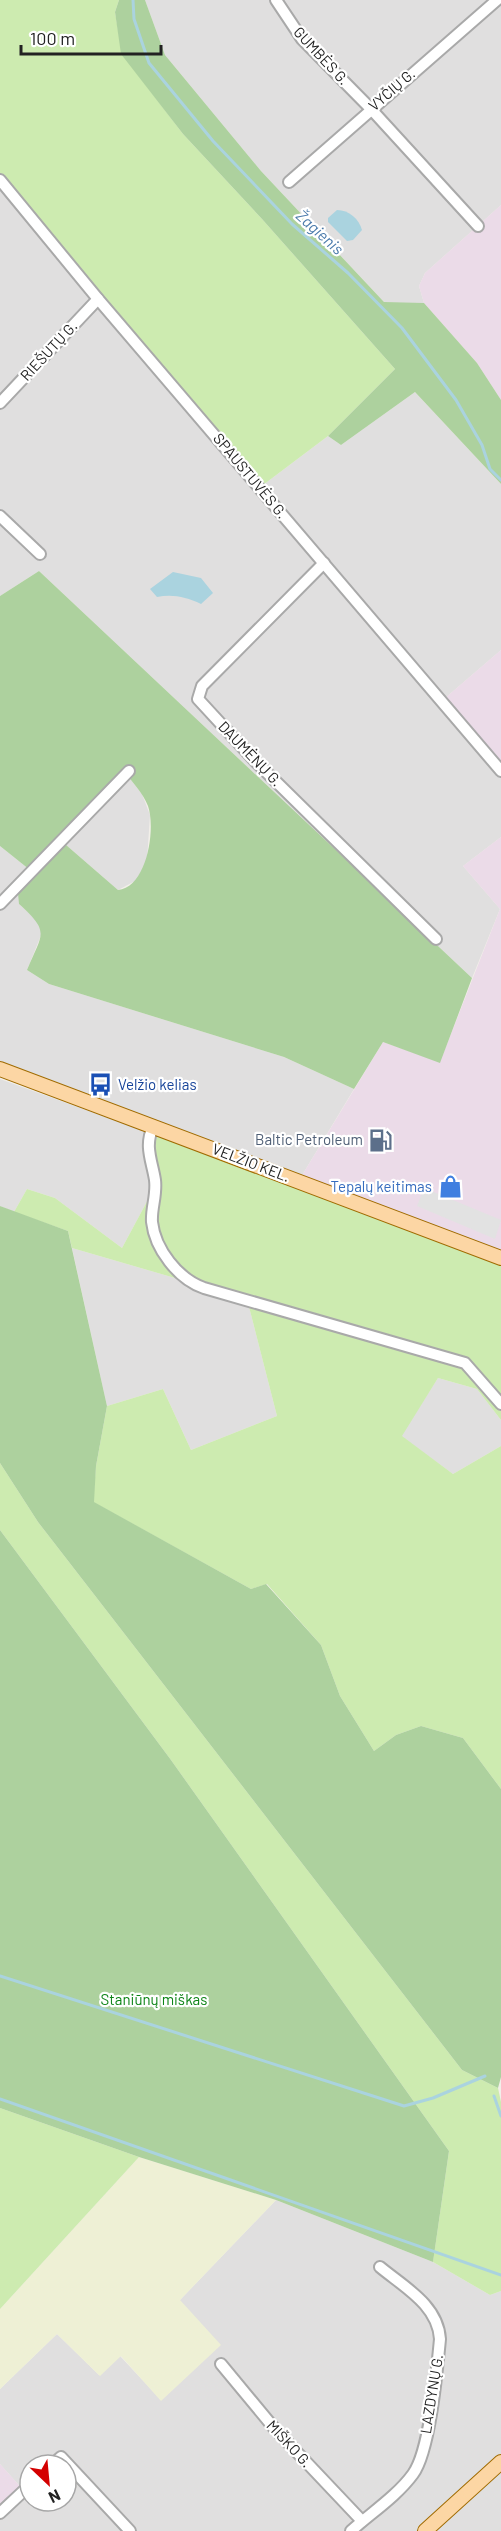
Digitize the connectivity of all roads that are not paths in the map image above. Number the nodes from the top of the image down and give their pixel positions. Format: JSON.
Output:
{"nodes":[{"id":1,"x":276,"y":0,"type":"edge"},
{"id":2,"x":497,"y":0,"type":"edge"},
{"id":3,"x":371,"y":109,"type":"junction"},
{"id":4,"x":0,"y":180,"type":"edge"},
{"id":5,"x":289,"y":182,"type":"dead end"},
{"id":6,"x":478,"y":226,"type":"dead end"},
{"id":7,"x":98,"y":299,"type":"junction"},
{"id":8,"x":0,"y":403,"type":"edge"},
{"id":9,"x":0,"y":516,"type":"edge"},
{"id":10,"x":40,"y":554,"type":"dead end"},
{"id":11,"x":324,"y":563,"type":"junction"},
{"id":12,"x":129,"y":771,"type":"dead end"},
{"id":13,"x":501,"y":771,"type":"edge"},
{"id":14,"x":0,"y":904,"type":"edge"},
{"id":15,"x":436,"y":939,"type":"dead end"},
{"id":16,"x":0,"y":1070,"type":"edge"},
{"id":17,"x":153,"y":1127,"type":"junction"},
{"id":18,"x":501,"y":1258,"type":"edge"},
{"id":19,"x":501,"y":1404,"type":"edge"},
{"id":20,"x":380,"y":2267,"type":"dead end"},
{"id":21,"x":221,"y":2364,"type":"dead end"},
{"id":22,"x":501,"y":2462,"type":"edge"},
{"id":23,"x":78,"y":2481,"type":"edge"},
{"id":24,"x":18,"y":2494,"type":"edge"},
{"id":25,"x":2,"y":2506,"type":"edge"},
{"id":26,"x":362,"y":2521,"type":"junction"},
{"id":27,"x":130,"y":2531,"type":"edge"},
{"id":28,"x":351,"y":2531,"type":"edge"},
{"id":29,"x":425,"y":2531,"type":"edge"}],
"edges":[{"from":1,"to":3,"type":"street","name":"GUMBĖS G."},
{"from":2,"to":3,"type":"street","name":"VYČIŲ G."},
{"from":3,"to":5,"type":"street","name":"VYČIŲ G."},
{"from":3,"to":6,"type":"street","name":"GUMBĖS G."},
{"from":4,"to":7,"type":"street","name":"SPAUSTUVĖS G."},
{"from":7,"to":8,"type":"street","name":"RIEŠUTŲ G."},
{"from":7,"to":11,"type":"street","name":"SPAUSTUVĖS G."},
{"from":9,"to":10,"type":"street"},
{"from":11,"to":13,"type":"street","name":"SPAUSTUVĖS G."},
{"from":11,"to":15,"type":"street","name":"DAUMĖNŲ G."},
{"from":12,"to":14,"type":"street"},
{"from":16,"to":17,"type":"main road","name":"VELŽIO KEL."},
{"from":17,"to":18,"type":"main road","name":"VELŽIO KEL."},
{"from":17,"to":19,"type":"street"},
{"from":20,"to":26,"type":"street","name":"LAZDYNŲ G."},
{"from":21,"to":26,"type":"street","name":"MIŠKO G."},
{"from":22,"to":29,"type":"main road"},
{"from":23,"to":27,"type":"street"},
{"from":24,"to":25,"type":"street"},
{"from":26,"to":28,"type":"street","name":"LAZDYNŲ G."}]}
